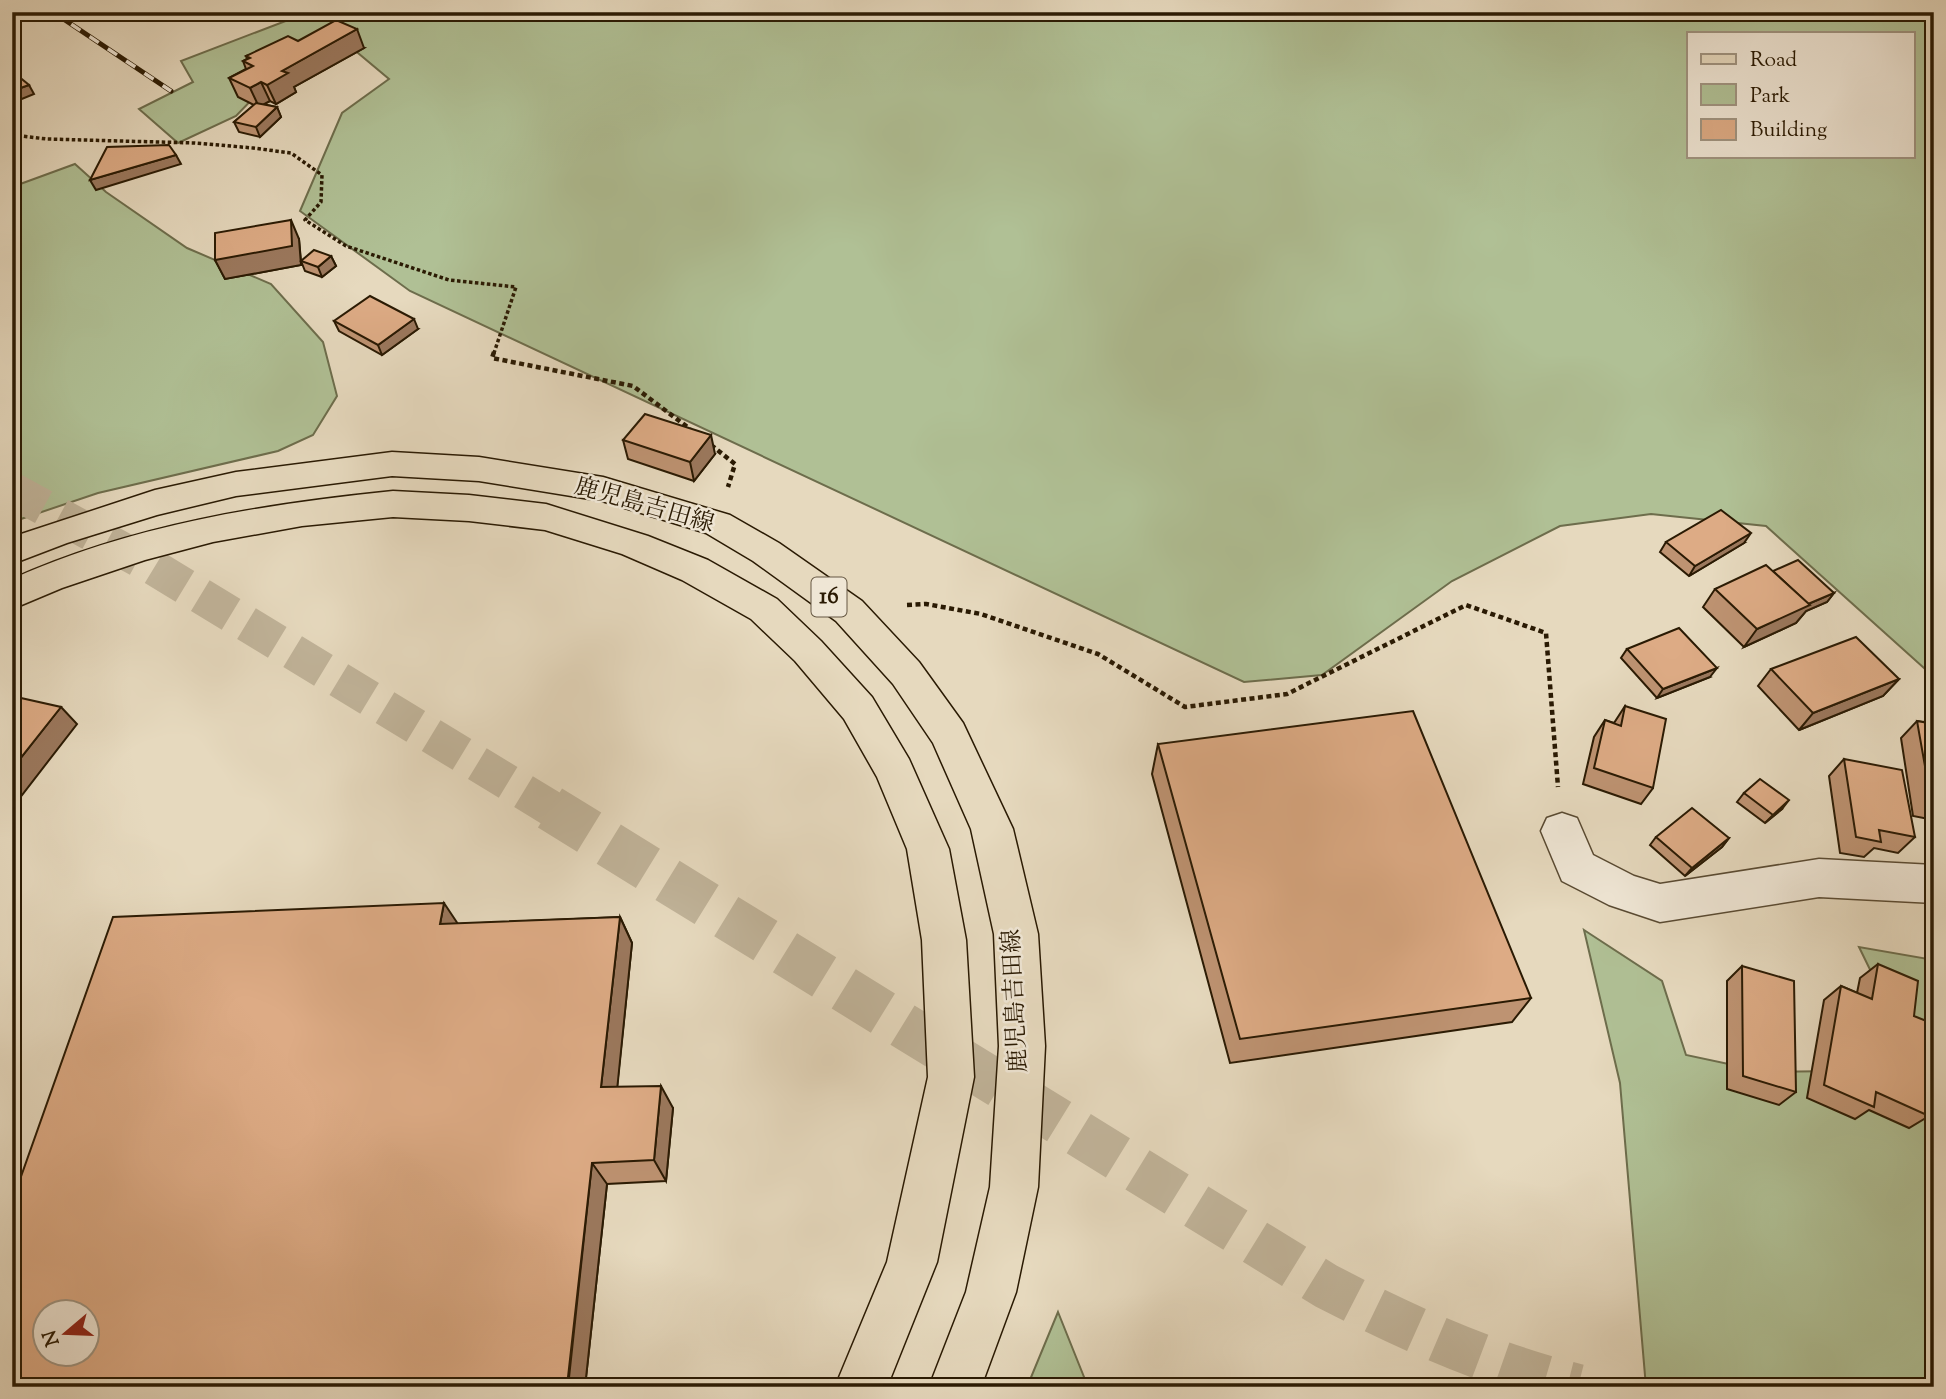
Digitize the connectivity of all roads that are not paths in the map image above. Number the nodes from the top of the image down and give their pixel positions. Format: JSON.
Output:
{"nodes":[{"id":1,"x":12,"y":551,"type":"edge"},
{"id":2,"x":12,"y":595,"type":"edge"},
{"id":3,"x":1562,"y":831,"type":"road end"},
{"id":4,"x":1934,"y":884,"type":"edge"},
{"id":5,"x":861,"y":1387,"type":"edge"},
{"id":6,"x":955,"y":1387,"type":"edge"}],
"edges":[{"from":1,"to":6,"type":"main road","name":"鹿児島吉田線","number":"16"},
{"from":2,"to":5,"type":"main road","name":"鹿児島吉田線","number":"16"},
{"from":3,"to":4,"type":"street"}]}
